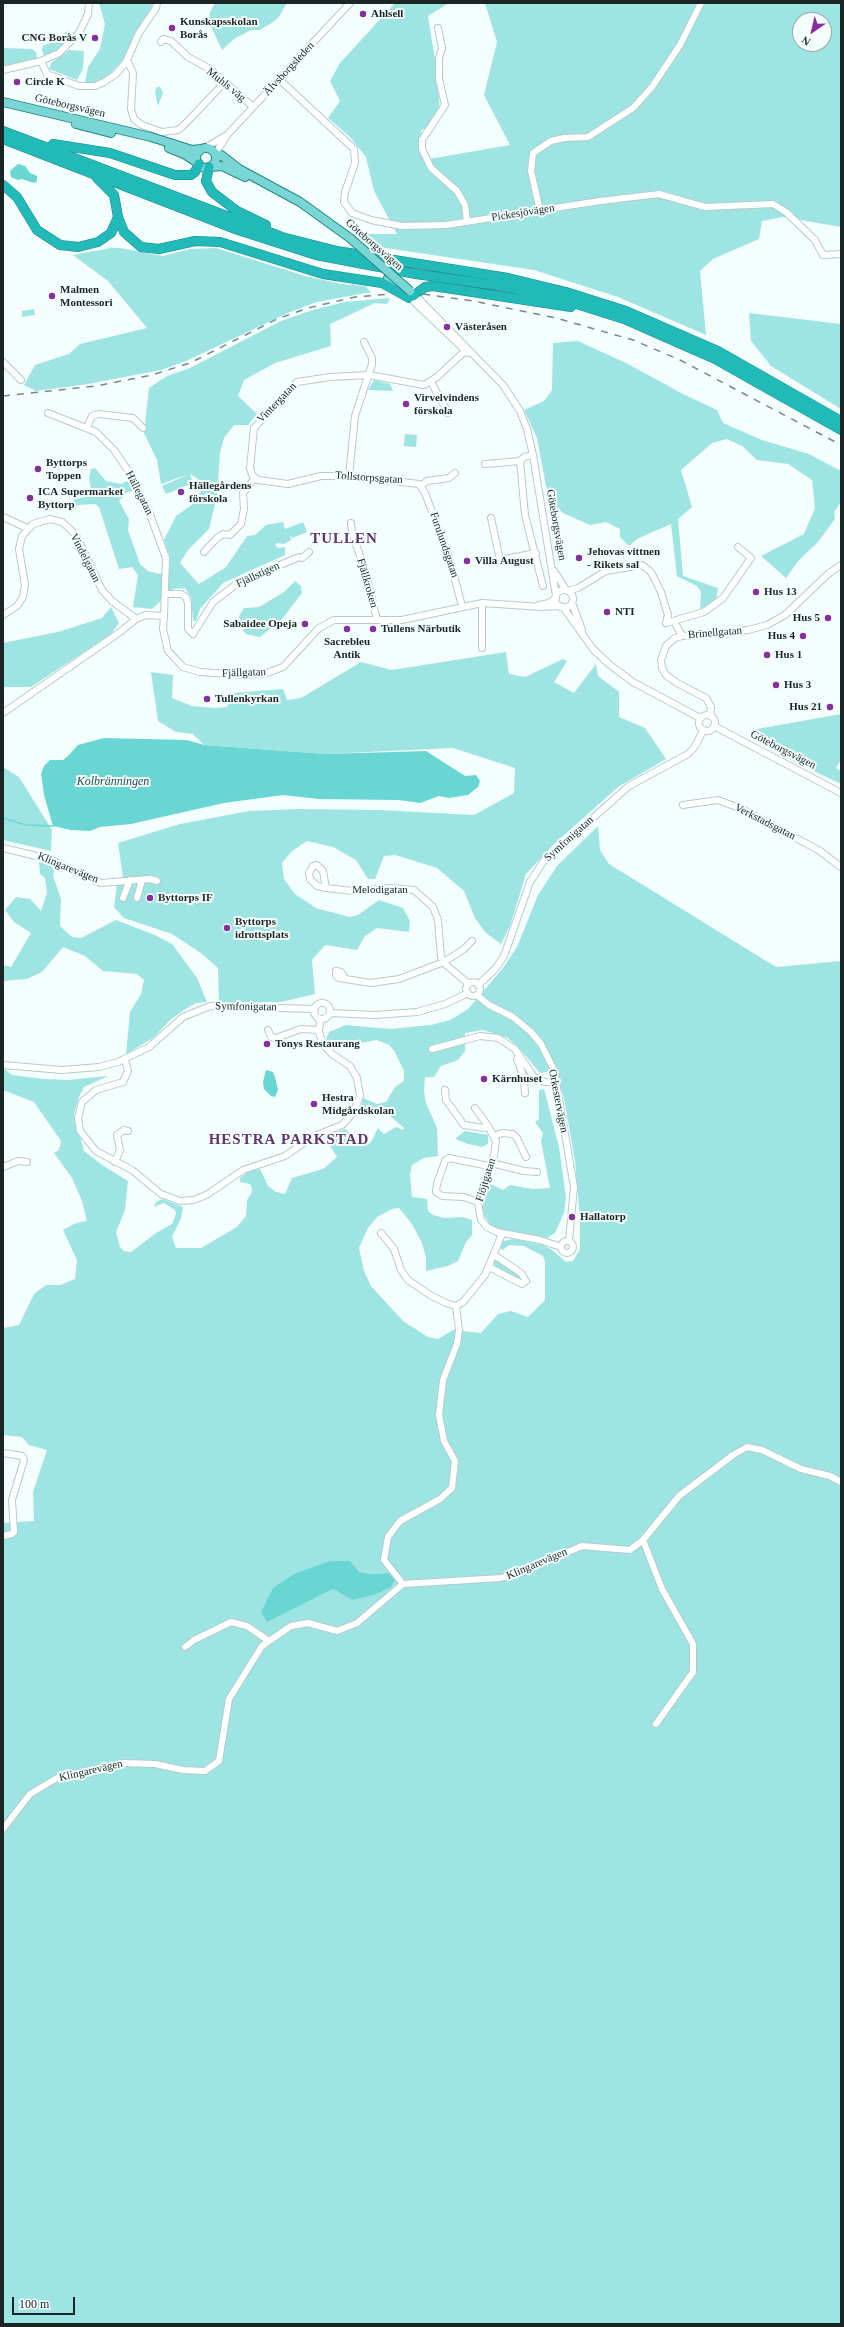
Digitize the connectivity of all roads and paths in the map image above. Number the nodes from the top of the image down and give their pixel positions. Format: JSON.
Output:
{"nodes":[{"id":1,"x":88,"y":3,"type":"edge"},
{"id":2,"x":157,"y":3,"type":"edge"},
{"id":3,"x":350,"y":3,"type":"edge"},
{"id":4,"x":702,"y":3,"type":"edge"},
{"id":5,"x":438,"y":28,"type":"dead end"},
{"id":6,"x":161,"y":42,"type":"dead end"},
{"id":7,"x":42,"y":61,"type":"junction"},
{"id":8,"x":126,"y":62,"type":"junction"},
{"id":9,"x":3,"y":70,"type":"edge"},
{"id":10,"x":279,"y":79,"type":"junction"},
{"id":11,"x":225,"y":82,"type":"junction"},
{"id":12,"x":3,"y":102,"type":"edge"},
{"id":13,"x":3,"y":106,"type":"edge"},
{"id":14,"x":253,"y":107,"type":"junction"},
{"id":15,"x":3,"y":131,"type":"edge"},
{"id":16,"x":228,"y":134,"type":"junction"},
{"id":17,"x":3,"y":139,"type":"edge"},
{"id":18,"x":203,"y":149,"type":"junction"},
{"id":19,"x":216,"y":155,"type":"junction"},
{"id":20,"x":198,"y":163,"type":"junction"},
{"id":21,"x":210,"y":167,"type":"junction"},
{"id":22,"x":238,"y":171,"type":"junction"},
{"id":23,"x":90,"y":172,"type":"junction"},
{"id":24,"x":3,"y":185,"type":"edge"},
{"id":25,"x":540,"y":211,"type":"junction"},
{"id":26,"x":118,"y":217,"type":"junction"},
{"id":27,"x":467,"y":222,"type":"junction"},
{"id":28,"x":348,"y":239,"type":"junction"},
{"id":29,"x":317,"y":246,"type":"junction"},
{"id":30,"x":841,"y":254,"type":"edge"},
{"id":31,"x":409,"y":294,"type":"junction"},
{"id":32,"x":638,"y":324,"type":"junction"},
{"id":33,"x":364,"y":342,"type":"dead end"},
{"id":34,"x":465,"y":351,"type":"junction"},
{"id":35,"x":478,"y":360,"type":"junction"},
{"id":36,"x":3,"y":362,"type":"edge"},
{"id":37,"x":369,"y":375,"type":"junction"},
{"id":38,"x":21,"y":380,"type":"dead end"},
{"id":39,"x":431,"y":382,"type":"junction"},
{"id":40,"x":48,"y":413,"type":"dead end"},
{"id":41,"x":448,"y":413,"type":"dead end"},
{"id":42,"x":841,"y":421,"type":"edge"},
{"id":43,"x":87,"y":427,"type":"junction"},
{"id":44,"x":143,"y":428,"type":"dead end"},
{"id":45,"x":841,"y":430,"type":"edge"},
{"id":46,"x":533,"y":455,"type":"junction"},
{"id":47,"x":520,"y":461,"type":"junction"},
{"id":48,"x":485,"y":464,"type":"dead end"},
{"id":49,"x":455,"y":472,"type":"dead end"},
{"id":50,"x":349,"y":476,"type":"junction"},
{"id":51,"x":255,"y":478,"type":"junction"},
{"id":52,"x":421,"y":486,"type":"junction"},
{"id":53,"x":3,"y":517,"type":"edge"},
{"id":54,"x":491,"y":518,"type":"dead end"},
{"id":55,"x":351,"y":523,"type":"dead end"},
{"id":56,"x":27,"y":528,"type":"junction"},
{"id":57,"x":738,"y":547,"type":"dead end"},
{"id":58,"x":204,"y":552,"type":"dead end"},
{"id":59,"x":309,"y":552,"type":"dead end"},
{"id":60,"x":536,"y":553,"type":"junction"},
{"id":61,"x":841,"y":565,"type":"edge"},
{"id":62,"x":552,"y":568,"type":"junction"},
{"id":63,"x":586,"y":583,"type":"junction"},
{"id":64,"x":543,"y":586,"type":"dead end"},
{"id":65,"x":566,"y":590,"type":"junction"},
{"id":66,"x":166,"y":594,"type":"junction"},
{"id":67,"x":556,"y":597,"type":"junction"},
{"id":68,"x":572,"y":601,"type":"junction"},
{"id":69,"x":482,"y":603,"type":"junction"},
{"id":70,"x":462,"y":606,"type":"junction"},
{"id":71,"x":534,"y":606,"type":"junction"},
{"id":72,"x":561,"y":607,"type":"junction"},
{"id":73,"x":3,"y":615,"type":"edge"},
{"id":74,"x":164,"y":616,"type":"junction"},
{"id":75,"x":136,"y":619,"type":"junction"},
{"id":76,"x":377,"y":620,"type":"junction"},
{"id":77,"x":674,"y":621,"type":"junction"},
{"id":78,"x":682,"y":636,"type":"junction"},
{"id":79,"x":585,"y":637,"type":"junction"},
{"id":80,"x":482,"y":648,"type":"dead end"},
{"id":81,"x":3,"y":713,"type":"edge"},
{"id":82,"x":710,"y":716,"type":"junction"},
{"id":83,"x":700,"y":718,"type":"junction"},
{"id":84,"x":714,"y":726,"type":"junction"},
{"id":85,"x":703,"y":731,"type":"junction"},
{"id":86,"x":841,"y":793,"type":"edge"},
{"id":87,"x":683,"y":805,"type":"dead end"},
{"id":88,"x":3,"y":848,"type":"edge"},
{"id":89,"x":841,"y":867,"type":"edge"},
{"id":90,"x":130,"y":880,"type":"junction"},
{"id":91,"x":142,"y":880,"type":"junction"},
{"id":92,"x":157,"y":881,"type":"dead end"},
{"id":93,"x":326,"y":888,"type":"dead end"},
{"id":94,"x":123,"y":898,"type":"dead end"},
{"id":95,"x":137,"y":898,"type":"dead end"},
{"id":96,"x":472,"y":940,"type":"dead end"},
{"id":97,"x":444,"y":962,"type":"junction"},
{"id":98,"x":344,"y":977,"type":"dead end"},
{"id":99,"x":469,"y":984,"type":"junction"},
{"id":100,"x":478,"y":985,"type":"junction"},
{"id":101,"x":468,"y":993,"type":"junction"},
{"id":102,"x":477,"y":995,"type":"junction"},
{"id":103,"x":315,"y":1009,"type":"junction"},
{"id":104,"x":330,"y":1013,"type":"junction"},
{"id":105,"x":320,"y":1018,"type":"junction"},
{"id":106,"x":268,"y":1030,"type":"dead end"},
{"id":107,"x":319,"y":1030,"type":"junction"},
{"id":108,"x":432,"y":1049,"type":"dead end"},
{"id":109,"x":519,"y":1055,"type":"junction"},
{"id":110,"x":125,"y":1060,"type":"junction"},
{"id":111,"x":3,"y":1065,"type":"edge"},
{"id":112,"x":556,"y":1082,"type":"junction"},
{"id":113,"x":445,"y":1090,"type":"dead end"},
{"id":114,"x":525,"y":1093,"type":"dead end"},
{"id":115,"x":475,"y":1108,"type":"dead end"},
{"id":116,"x":488,"y":1126,"type":"junction"},
{"id":117,"x":128,"y":1131,"type":"dead end"},
{"id":118,"x":495,"y":1136,"type":"junction"},
{"id":119,"x":526,"y":1157,"type":"dead end"},
{"id":120,"x":27,"y":1162,"type":"dead end"},
{"id":121,"x":115,"y":1162,"type":"junction"},
{"id":122,"x":490,"y":1165,"type":"junction"},
{"id":123,"x":3,"y":1167,"type":"edge"},
{"id":124,"x":537,"y":1172,"type":"dead end"},
{"id":125,"x":478,"y":1202,"type":"junction"},
{"id":126,"x":382,"y":1232,"type":"dead end"},
{"id":127,"x":502,"y":1234,"type":"junction"},
{"id":128,"x":569,"y":1241,"type":"junction"},
{"id":129,"x":561,"y":1247,"type":"junction"},
{"id":130,"x":494,"y":1255,"type":"junction"},
{"id":131,"x":489,"y":1267,"type":"junction"},
{"id":132,"x":456,"y":1306,"type":"junction"},
{"id":133,"x":3,"y":1453,"type":"edge"},
{"id":134,"x":841,"y":1482,"type":"edge"},
{"id":135,"x":3,"y":1536,"type":"edge"},
{"id":136,"x":642,"y":1540,"type":"junction"},
{"id":137,"x":403,"y":1584,"type":"junction"},
{"id":138,"x":269,"y":1641,"type":"junction"},
{"id":139,"x":185,"y":1647,"type":"dead end"},
{"id":140,"x":656,"y":1724,"type":"dead end"},
{"id":141,"x":3,"y":1829,"type":"edge"}],
"edges":[{"from":1,"to":7,"type":"street"},
{"from":2,"to":8,"type":"street"},
{"from":3,"to":10,"type":"street","name":"Älvsborgsleden"},
{"from":4,"to":25,"type":"street"},
{"from":5,"to":27,"type":"street"},
{"from":6,"to":11,"type":"street","name":"Muhls väg"},
{"from":7,"to":8,"type":"street"},
{"from":7,"to":9,"type":"street"},
{"from":8,"to":11,"type":"street"},
{"from":10,"to":14,"type":"street","name":"Älvsborgsleden"},
{"from":10,"to":27,"type":"street","name":"Pickesjövägen"},
{"from":11,"to":14,"type":"street","name":"Muhls väg"},
{"from":12,"to":18,"type":"main road","name":"Göteborgsvägen"},
{"from":13,"to":20,"type":"main road","name":"Göteborgsvägen"},
{"from":14,"to":16,"type":"street","name":"Älvsborgsleden"},
{"from":15,"to":20,"type":"highway"},
{"from":15,"to":29,"type":"highway"},
{"from":16,"to":18,"type":"street","name":"Älvsborgsleden"},
{"from":16,"to":19,"type":"street","name":"Älvsborgsleden"},
{"from":17,"to":23,"type":"highway"},
{"from":18,"to":19,"type":"main road","name":"Göteborgsvägen"},
{"from":18,"to":20,"type":"main road"},
{"from":19,"to":21,"type":"main road"},
{"from":19,"to":22,"type":"main road","name":"Göteborgsvägen"},
{"from":20,"to":21,"type":"main road","name":"Göteborgsvägen"},
{"from":21,"to":22,"type":"main road","name":"Göteborgsvägen"},
{"from":21,"to":29,"type":"highway"},
{"from":22,"to":28,"type":"main road","name":"Göteborgsvägen"},
{"from":23,"to":26,"type":"highway"},
{"from":23,"to":32,"type":"highway"},
{"from":24,"to":26,"type":"highway"},
{"from":25,"to":27,"type":"street","name":"Pickesjövägen"},
{"from":25,"to":30,"type":"street","name":"Pickesjövägen"},
{"from":26,"to":31,"type":"highway"},
{"from":28,"to":31,"type":"main road","name":"Göteborgsvägen","bridge":true},
{"from":28,"to":31,"type":"main road","name":"Göteborgsvägen"},
{"from":29,"to":42,"type":"highway"},
{"from":31,"to":32,"type":"highway"},
{"from":31,"to":34,"type":"street","name":"Göteborgsvägen"},
{"from":31,"to":35,"type":"street","name":"Göteborgsvägen"},
{"from":32,"to":45,"type":"highway"},
{"from":33,"to":37,"type":"street"},
{"from":34,"to":35,"type":"street","name":"Göteborgsvägen"},
{"from":34,"to":39,"type":"street"},
{"from":35,"to":46,"type":"street","name":"Göteborgsvägen"},
{"from":36,"to":38,"type":"street"},
{"from":37,"to":39,"type":"street","name":"Vintergatan"},
{"from":37,"to":50,"type":"street"},
{"from":37,"to":51,"type":"street","name":"Vintergatan"},
{"from":39,"to":41,"type":"street"},
{"from":40,"to":43,"type":"street","name":"Hällegatan"},
{"from":43,"to":44,"type":"street"},
{"from":43,"to":66,"type":"street","name":"Hällegatan"},
{"from":46,"to":47,"type":"street"},
{"from":46,"to":62,"type":"street","name":"Göteborgsvägen"},
{"from":47,"to":48,"type":"street"},
{"from":47,"to":60,"type":"street"},
{"from":49,"to":52,"type":"street"},
{"from":50,"to":51,"type":"street","name":"Tollstorpsgatan"},
{"from":50,"to":52,"type":"street","name":"Tollstorpsgatan"},
{"from":51,"to":58,"type":"street"},
{"from":52,"to":70,"type":"street","name":"Furulundsgatan"},
{"from":53,"to":56,"type":"street"},
{"from":54,"to":60,"type":"street"},
{"from":55,"to":76,"type":"street","name":"Fjällkroken"},
{"from":56,"to":73,"type":"street"},
{"from":56,"to":75,"type":"street","name":"Vindelgatan"},
{"from":57,"to":77,"type":"street"},
{"from":59,"to":66,"type":"street","name":"Fjällstigen"},
{"from":60,"to":64,"type":"street"},
{"from":61,"to":78,"type":"street","name":"Brinellgatan"},
{"from":62,"to":65,"type":"street","name":"Göteborgsvägen"},
{"from":62,"to":67,"type":"street","name":"Göteborgsvägen"},
{"from":63,"to":65,"type":"street"},
{"from":63,"to":68,"type":"street"},
{"from":63,"to":77,"type":"street"},
{"from":65,"to":67,"type":"street"},
{"from":65,"to":68,"type":"street"},
{"from":66,"to":74,"type":"street","name":"Hällegatan"},
{"from":67,"to":71,"type":"street","name":"Fjällgatan"},
{"from":67,"to":72,"type":"street"},
{"from":68,"to":72,"type":"street"},
{"from":68,"to":79,"type":"street"},
{"from":69,"to":70,"type":"street","name":"Fjällgatan"},
{"from":69,"to":71,"type":"street","name":"Fjällgatan"},
{"from":69,"to":80,"type":"street"},
{"from":70,"to":76,"type":"street","name":"Fjällgatan"},
{"from":71,"to":72,"type":"street","name":"Fjällgatan"},
{"from":72,"to":79,"type":"street"},
{"from":74,"to":75,"type":"street"},
{"from":74,"to":76,"type":"street","name":"Fjällgatan"},
{"from":75,"to":81,"type":"street"},
{"from":77,"to":78,"type":"street"},
{"from":78,"to":82,"type":"street","name":"Brinellgatan"},
{"from":79,"to":83,"type":"street"},
{"from":82,"to":83,"type":"street"},
{"from":82,"to":84,"type":"street"},
{"from":83,"to":85,"type":"street"},
{"from":84,"to":85,"type":"street"},
{"from":84,"to":86,"type":"street","name":"Göteborgsvägen"},
{"from":85,"to":100,"type":"street","name":"Symfonigatan"},
{"from":87,"to":89,"type":"street","name":"Verkstadsgatan"},
{"from":88,"to":90,"type":"street","name":"Klingarevägen"},
{"from":90,"to":91,"type":"street","name":"Klingarevägen"},
{"from":90,"to":94,"type":"street"},
{"from":91,"to":92,"type":"street","name":"Klingarevägen"},
{"from":91,"to":95,"type":"street"},
{"from":93,"to":97,"type":"street","name":"Melodigatan"},
{"from":96,"to":97,"type":"street"},
{"from":97,"to":98,"type":"street"},
{"from":97,"to":99,"type":"street"},
{"from":99,"to":100,"type":"street"},
{"from":99,"to":101,"type":"street"},
{"from":100,"to":102,"type":"street"},
{"from":101,"to":102,"type":"street"},
{"from":101,"to":104,"type":"street"},
{"from":102,"to":112,"type":"street","name":"Orkestervägen"},
{"from":103,"to":104,"type":"street"},
{"from":103,"to":105,"type":"street"},
{"from":103,"to":110,"type":"street","name":"Symfonigatan"},
{"from":104,"to":105,"type":"street"},
{"from":105,"to":107,"type":"street"},
{"from":106,"to":107,"type":"street"},
{"from":107,"to":121,"type":"street"},
{"from":108,"to":109,"type":"street"},
{"from":109,"to":112,"type":"street"},
{"from":109,"to":114,"type":"street"},
{"from":110,"to":111,"type":"street","name":"Symfonigatan"},
{"from":110,"to":121,"type":"street"},
{"from":112,"to":128,"type":"street","name":"Orkestervägen"},
{"from":113,"to":116,"type":"street"},
{"from":115,"to":116,"type":"street"},
{"from":116,"to":118,"type":"street"},
{"from":117,"to":121,"type":"street"},
{"from":118,"to":119,"type":"street"},
{"from":118,"to":122,"type":"street","name":"Flöjtgatan"},
{"from":120,"to":123,"type":"street"},
{"from":122,"to":124,"type":"street"},
{"from":122,"to":125,"type":"street","name":"Flöjtgatan"},
{"from":122,"to":125,"type":"street"},
{"from":125,"to":127,"type":"street","name":"Flöjtgatan"},
{"from":126,"to":132,"type":"street"},
{"from":127,"to":129,"type":"street","name":"Flöjtgatan"},
{"from":127,"to":130,"type":"street"},
{"from":128,"to":129,"type":"street"},
{"from":128,"to":129,"type":"street"},
{"from":130,"to":131,"type":"street"},
{"from":130,"to":131,"type":"street"},
{"from":131,"to":132,"type":"street"},
{"from":132,"to":137,"type":"street"},
{"from":133,"to":135,"type":"street"},
{"from":134,"to":136,"type":"street","name":"Klingarevägen"},
{"from":136,"to":137,"type":"street","name":"Klingarevägen"},
{"from":136,"to":140,"type":"street"},
{"from":137,"to":138,"type":"street","name":"Klingarevägen"},
{"from":138,"to":139,"type":"street"},
{"from":138,"to":141,"type":"street","name":"Klingarevägen"}]}
